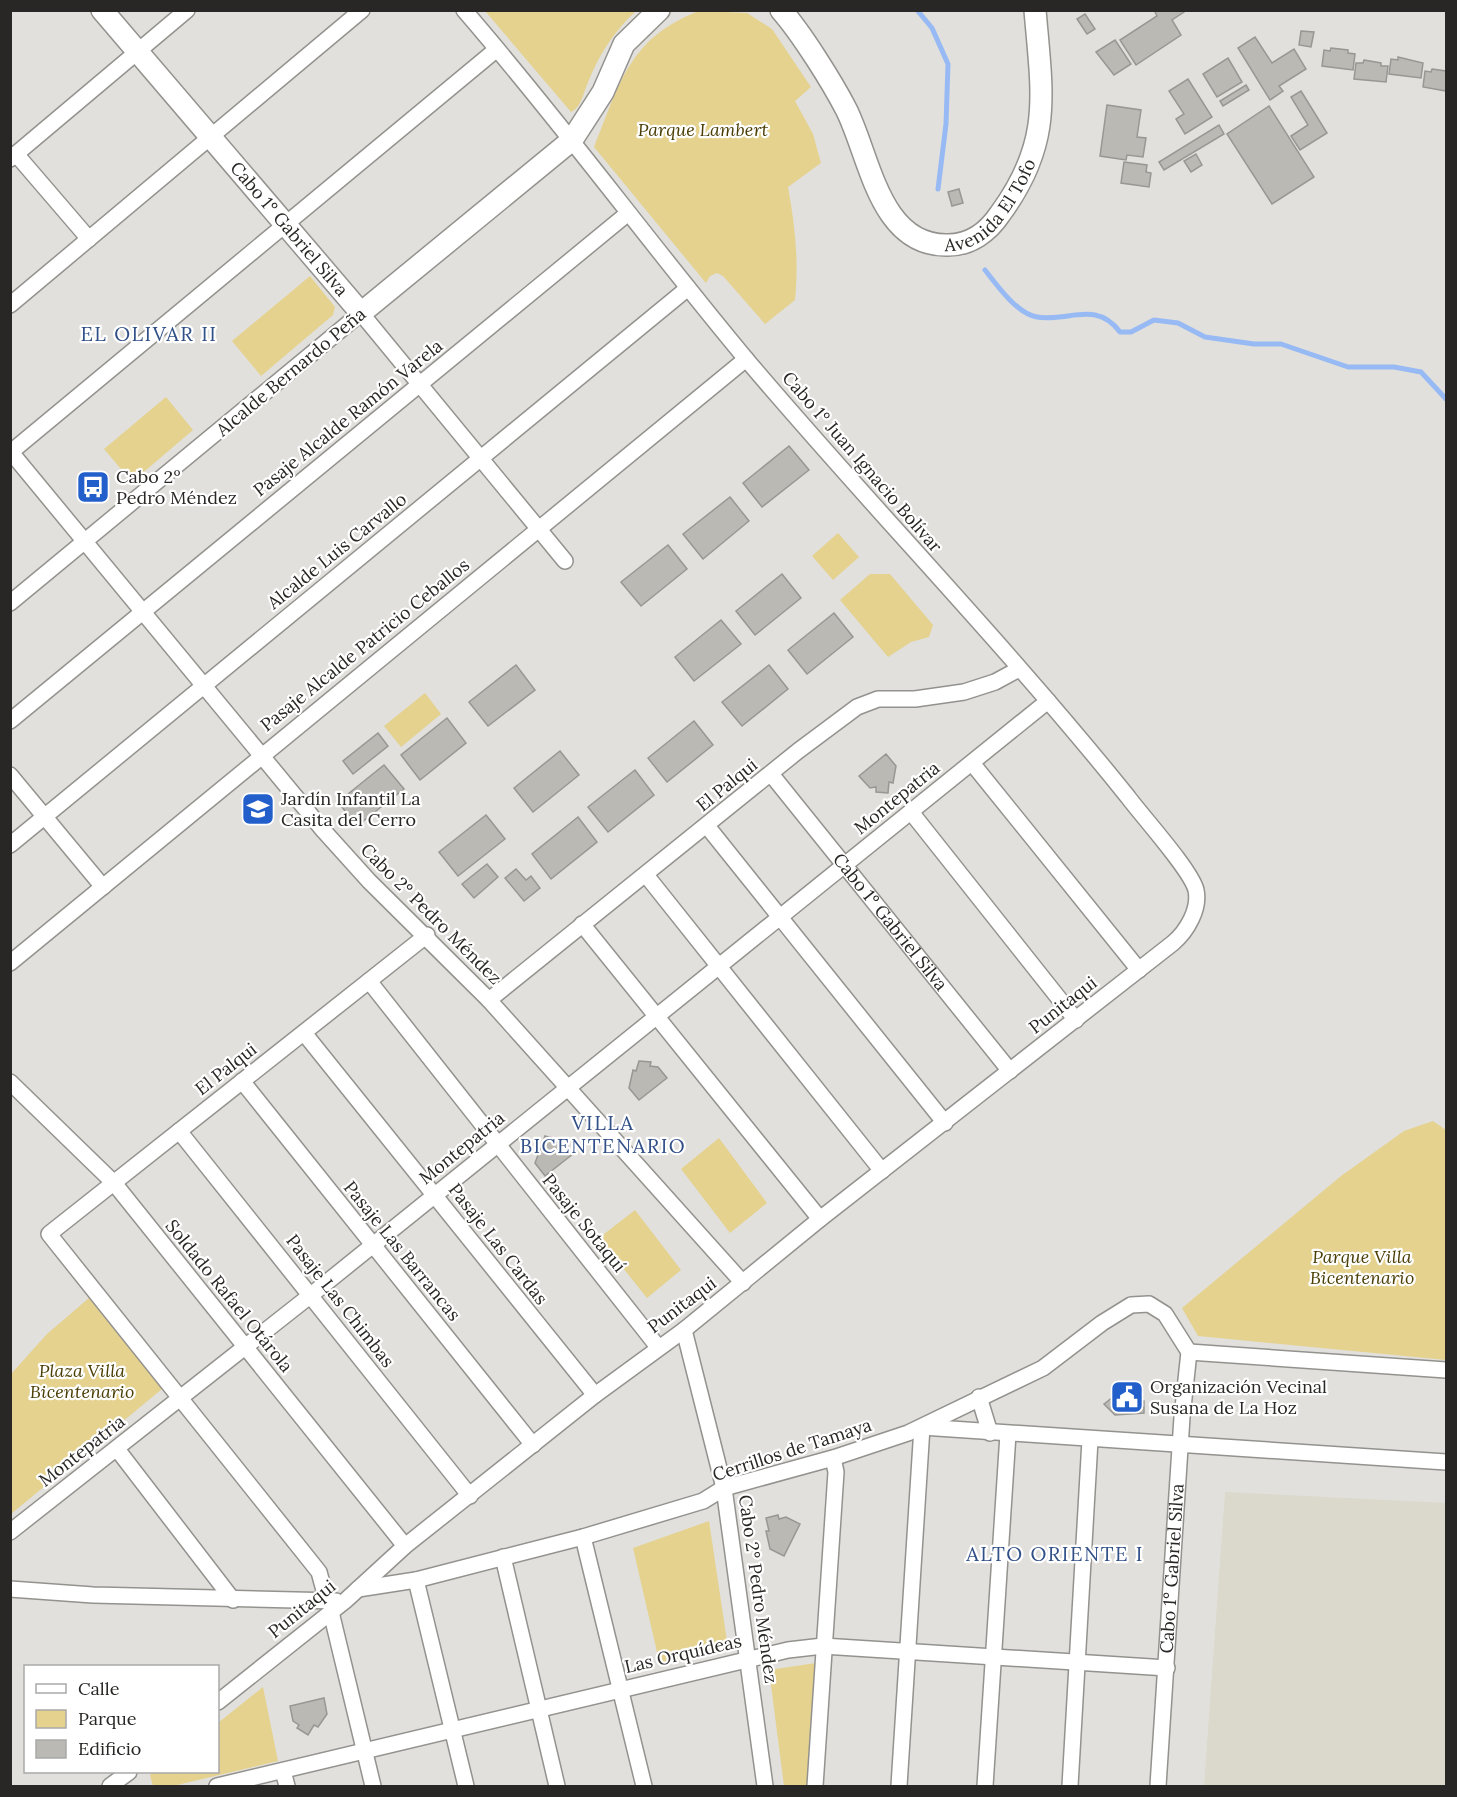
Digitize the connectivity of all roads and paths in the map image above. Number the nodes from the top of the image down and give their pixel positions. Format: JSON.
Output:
{"nodes":[{"id":1,"x":102,"y":10,"type":"edge"},
{"id":2,"x":187,"y":10,"type":"edge"},
{"id":3,"x":362,"y":10,"type":"edge"},
{"id":4,"x":464,"y":10,"type":"edge"},
{"id":5,"x":659,"y":10,"type":"edge"},
{"id":6,"x":782,"y":10,"type":"edge"},
{"id":7,"x":1035,"y":10,"type":"edge"},
{"id":8,"x":497,"y":49,"type":"junction"},
{"id":9,"x":137,"y":51,"type":"junction"},
{"id":10,"x":210,"y":136,"type":"junction"},
{"id":11,"x":572,"y":140,"type":"junction"},
{"id":12,"x":13,"y":156,"type":"edge"},
{"id":13,"x":627,"y":214,"type":"junction"},
{"id":14,"x":284,"y":225,"type":"junction"},
{"id":15,"x":89,"y":238,"type":"junction"},
{"id":16,"x":688,"y":288,"type":"junction"},
{"id":17,"x":10,"y":305,"type":"edge"},
{"id":18,"x":361,"y":313,"type":"junction"},
{"id":19,"x":746,"y":359,"type":"junction"},
{"id":20,"x":420,"y":384,"type":"junction"},
{"id":21,"x":11,"y":452,"type":"edge"},
{"id":22,"x":481,"y":458,"type":"junction"},
{"id":23,"x":538,"y":528,"type":"junction"},
{"id":24,"x":87,"y":542,"type":"junction"},
{"id":25,"x":565,"y":561,"type":"dead end"},
{"id":26,"x":10,"y":603,"type":"edge"},
{"id":27,"x":144,"y":610,"type":"junction"},
{"id":28,"x":1020,"y":669,"type":"junction"},
{"id":29,"x":205,"y":686,"type":"junction"},
{"id":30,"x":1048,"y":701,"type":"junction"},
{"id":31,"x":10,"y":721,"type":"edge"},
{"id":32,"x":261,"y":756,"type":"junction"},
{"id":33,"x":972,"y":763,"type":"junction"},
{"id":34,"x":771,"y":774,"type":"junction"},
{"id":35,"x":10,"y":775,"type":"edge"},
{"id":36,"x":911,"y":812,"type":"junction"},
{"id":37,"x":45,"y":817,"type":"junction"},
{"id":38,"x":707,"y":826,"type":"junction"},
{"id":39,"x":10,"y":845,"type":"edge"},
{"id":40,"x":844,"y":865,"type":"junction"},
{"id":41,"x":646,"y":875,"type":"junction"},
{"id":42,"x":103,"y":887,"type":"junction"},
{"id":43,"x":780,"y":917,"type":"junction"},
{"id":44,"x":582,"y":924,"type":"junction"},
{"id":45,"x":427,"y":935,"type":"junction"},
{"id":46,"x":1173,"y":943,"type":"joint"},
{"id":47,"x":10,"y":963,"type":"edge"},
{"id":48,"x":719,"y":965,"type":"junction"},
{"id":49,"x":1139,"y":970,"type":"junction"},
{"id":50,"x":369,"y":981,"type":"junction"},
{"id":51,"x":489,"y":1000,"type":"junction"},
{"id":52,"x":657,"y":1016,"type":"junction"},
{"id":53,"x":1076,"y":1020,"type":"junction"},
{"id":54,"x":304,"y":1033,"type":"junction"},
{"id":55,"x":1010,"y":1071,"type":"junction"},
{"id":56,"x":10,"y":1082,"type":"edge"},
{"id":57,"x":242,"y":1082,"type":"junction"},
{"id":58,"x":567,"y":1089,"type":"junction"},
{"id":59,"x":945,"y":1122,"type":"junction"},
{"id":60,"x":179,"y":1131,"type":"junction"},
{"id":61,"x":497,"y":1145,"type":"junction"},
{"id":62,"x":882,"y":1171,"type":"junction"},
{"id":63,"x":114,"y":1183,"type":"junction"},
{"id":64,"x":435,"y":1196,"type":"junction"},
{"id":65,"x":820,"y":1219,"type":"junction"},
{"id":66,"x":373,"y":1245,"type":"junction"},
{"id":67,"x":743,"y":1283,"type":"junction"},
{"id":68,"x":312,"y":1295,"type":"junction"},
{"id":69,"x":684,"y":1330,"type":"junction"},
{"id":70,"x":245,"y":1346,"type":"junction"},
{"id":71,"x":658,"y":1347,"type":"junction"},
{"id":72,"x":1189,"y":1352,"type":"junction"},
{"id":73,"x":1446,"y":1370,"type":"edge"},
{"id":74,"x":595,"y":1395,"type":"junction"},
{"id":75,"x":979,"y":1397,"type":"junction"},
{"id":76,"x":181,"y":1398,"type":"junction"},
{"id":77,"x":922,"y":1427,"type":"junction"},
{"id":78,"x":990,"y":1433,"type":"junction"},
{"id":79,"x":1008,"y":1434,"type":"junction"},
{"id":80,"x":1090,"y":1440,"type":"junction"},
{"id":81,"x":1180,"y":1443,"type":"junction"},
{"id":82,"x":533,"y":1445,"type":"junction"},
{"id":83,"x":117,"y":1449,"type":"junction"},
{"id":84,"x":833,"y":1458,"type":"junction"},
{"id":85,"x":1446,"y":1462,"type":"edge"},
{"id":86,"x":724,"y":1488,"type":"junction"},
{"id":87,"x":470,"y":1496,"type":"junction"},
{"id":88,"x":10,"y":1532,"type":"edge"},
{"id":89,"x":583,"y":1537,"type":"junction"},
{"id":90,"x":405,"y":1546,"type":"junction"},
{"id":91,"x":503,"y":1557,"type":"junction"},
{"id":92,"x":416,"y":1580,"type":"junction"},
{"id":93,"x":358,"y":1589,"type":"junction"},
{"id":94,"x":10,"y":1590,"type":"edge"},
{"id":95,"x":233,"y":1600,"type":"junction"},
{"id":96,"x":329,"y":1607,"type":"junction"},
{"id":97,"x":823,"y":1646,"type":"junction"},
{"id":98,"x":908,"y":1651,"type":"junction"},
{"id":99,"x":993,"y":1656,"type":"junction"},
{"id":100,"x":748,"y":1659,"type":"junction"},
{"id":101,"x":1076,"y":1664,"type":"junction"},
{"id":102,"x":1167,"y":1668,"type":"junction"},
{"id":103,"x":620,"y":1689,"type":"junction"},
{"id":104,"x":219,"y":1701,"type":"edge"},
{"id":105,"x":538,"y":1710,"type":"junction"},
{"id":106,"x":452,"y":1729,"type":"junction"},
{"id":107,"x":364,"y":1751,"type":"junction"},
{"id":108,"x":283,"y":1771,"type":"junction"},
{"id":109,"x":128,"y":1773,"type":"edge"},
{"id":110,"x":110,"y":1786,"type":"edge"},
{"id":111,"x":218,"y":1786,"type":"edge"},
{"id":112,"x":287,"y":1786,"type":"edge"},
{"id":113,"x":373,"y":1786,"type":"edge"},
{"id":114,"x":466,"y":1786,"type":"edge"},
{"id":115,"x":557,"y":1786,"type":"edge"},
{"id":116,"x":644,"y":1786,"type":"edge"},
{"id":117,"x":765,"y":1786,"type":"edge"},
{"id":118,"x":815,"y":1786,"type":"edge"},
{"id":119,"x":900,"y":1786,"type":"edge"},
{"id":120,"x":985,"y":1786,"type":"edge"},
{"id":121,"x":1070,"y":1786,"type":"edge"},
{"id":122,"x":1158,"y":1786,"type":"edge"}],
"edges":[{"from":1,"to":9,"type":"street","name":"Cabo 1° Gabriel Silva"},
{"from":2,"to":9,"type":"street"},
{"from":3,"to":10,"type":"street"},
{"from":4,"to":8,"type":"street","name":"Cabo 1° Juan Ignacio Bolívar"},
{"from":5,"to":11,"type":"street"},
{"from":6,"to":7,"type":"street","name":"Avenida El Tofo"},
{"from":8,"to":11,"type":"street","name":"Cabo 1° Juan Ignacio Bolívar"},
{"from":8,"to":14,"type":"street"},
{"from":9,"to":10,"type":"street","name":"Cabo 1° Gabriel Silva"},
{"from":9,"to":12,"type":"street"},
{"from":10,"to":14,"type":"street","name":"Cabo 1° Gabriel Silva"},
{"from":10,"to":15,"type":"street"},
{"from":11,"to":13,"type":"street","name":"Cabo 1° Juan Ignacio Bolívar"},
{"from":11,"to":18,"type":"street","name":"Alcalde Bernardo Peña"},
{"from":12,"to":15,"type":"street"},
{"from":13,"to":16,"type":"street","name":"Cabo 1° Juan Ignacio Bolívar"},
{"from":13,"to":20,"type":"street","name":"Pasaje Alcalde Ramón Varela"},
{"from":14,"to":18,"type":"street","name":"Cabo 1° Gabriel Silva"},
{"from":14,"to":21,"type":"street"},
{"from":15,"to":17,"type":"street"},
{"from":16,"to":19,"type":"street","name":"Cabo 1° Juan Ignacio Bolívar"},
{"from":16,"to":22,"type":"street","name":"Alcalde Luis Carvallo"},
{"from":18,"to":20,"type":"street","name":"Cabo 1° Gabriel Silva"},
{"from":18,"to":24,"type":"street","name":"Alcalde Bernardo Peña"},
{"from":19,"to":23,"type":"street","name":"Pasaje Alcalde Patricio Ceballos"},
{"from":19,"to":28,"type":"street","name":"Cabo 1° Juan Ignacio Bolívar"},
{"from":20,"to":22,"type":"street","name":"Cabo 1° Gabriel Silva"},
{"from":20,"to":27,"type":"street","name":"Pasaje Alcalde Ramón Varela"},
{"from":21,"to":24,"type":"street","name":"Cabo 2° Pedro Méndez"},
{"from":22,"to":23,"type":"street","name":"Cabo 1° Gabriel Silva"},
{"from":22,"to":29,"type":"street","name":"Alcalde Luis Carvallo"},
{"from":23,"to":25,"type":"street","name":"Cabo 1° Gabriel Silva"},
{"from":23,"to":32,"type":"street","name":"Pasaje Alcalde Patricio Ceballos"},
{"from":24,"to":26,"type":"street","name":"Alcalde Bernardo Peña"},
{"from":24,"to":27,"type":"street","name":"Cabo 2° Pedro Méndez"},
{"from":27,"to":29,"type":"street","name":"Cabo 2° Pedro Méndez"},
{"from":27,"to":31,"type":"street","name":"Pasaje Alcalde Ramón Varela"},
{"from":28,"to":30,"type":"street","name":"Cabo 1° Juan Ignacio Bolívar"},
{"from":28,"to":34,"type":"street","name":"El Palqui"},
{"from":29,"to":32,"type":"street","name":"Cabo 2° Pedro Méndez"},
{"from":29,"to":37,"type":"street","name":"Alcalde Luis Carvallo"},
{"from":30,"to":33,"type":"street","name":"Montepatria"},
{"from":30,"to":46,"type":"street","name":"Cabo 1° Juan Ignacio Bolívar"},
{"from":32,"to":42,"type":"street","name":"Pasaje Alcalde Patricio Ceballos"},
{"from":32,"to":45,"type":"street","name":"Cabo 2° Pedro Méndez"},
{"from":33,"to":36,"type":"street","name":"Montepatria"},
{"from":33,"to":49,"type":"street"},
{"from":34,"to":38,"type":"street","name":"El Palqui"},
{"from":34,"to":40,"type":"street","name":"Cabo 1° Gabriel Silva"},
{"from":35,"to":37,"type":"street"},
{"from":36,"to":40,"type":"street","name":"Montepatria"},
{"from":36,"to":53,"type":"street"},
{"from":37,"to":39,"type":"street","name":"Alcalde Luis Carvallo"},
{"from":37,"to":42,"type":"street"},
{"from":38,"to":41,"type":"street","name":"El Palqui"},
{"from":38,"to":43,"type":"street"},
{"from":40,"to":43,"type":"street","name":"Montepatria"},
{"from":40,"to":55,"type":"street","name":"Cabo 1° Gabriel Silva"},
{"from":41,"to":44,"type":"street","name":"El Palqui"},
{"from":41,"to":48,"type":"street"},
{"from":42,"to":47,"type":"street","name":"Pasaje Alcalde Patricio Ceballos"},
{"from":43,"to":48,"type":"street","name":"Montepatria"},
{"from":43,"to":59,"type":"street"},
{"from":44,"to":51,"type":"street","name":"El Palqui"},
{"from":44,"to":52,"type":"street"},
{"from":45,"to":50,"type":"street","name":"El Palqui"},
{"from":45,"to":51,"type":"street","name":"Cabo 2° Pedro Méndez"},
{"from":46,"to":49,"type":"street","name":"Punitaqui"},
{"from":48,"to":52,"type":"street","name":"Montepatria"},
{"from":48,"to":62,"type":"street"},
{"from":49,"to":53,"type":"street","name":"Punitaqui"},
{"from":50,"to":54,"type":"street","name":"El Palqui"},
{"from":50,"to":61,"type":"street","name":"Pasaje Sotaquí"},
{"from":51,"to":58,"type":"street","name":"Cabo 2° Pedro Méndez"},
{"from":52,"to":58,"type":"street","name":"Montepatria"},
{"from":52,"to":65,"type":"street"},
{"from":53,"to":55,"type":"street","name":"Punitaqui"},
{"from":54,"to":57,"type":"street","name":"El Palqui"},
{"from":54,"to":64,"type":"street","name":"Pasaje Las Cardas"},
{"from":55,"to":59,"type":"street","name":"Punitaqui"},
{"from":56,"to":63,"type":"street","name":"Soldado Rafael Otárola"},
{"from":57,"to":60,"type":"street","name":"El Palqui"},
{"from":57,"to":66,"type":"street","name":"Pasaje Las Barrancas"},
{"from":58,"to":61,"type":"street","name":"Montepatria"},
{"from":58,"to":67,"type":"street","name":"Cabo 2° Pedro Méndez"},
{"from":59,"to":62,"type":"street","name":"Punitaqui"},
{"from":60,"to":63,"type":"street","name":"El Palqui"},
{"from":60,"to":68,"type":"street","name":"Pasaje Las Chimbas"},
{"from":61,"to":64,"type":"street","name":"Montepatria"},
{"from":61,"to":71,"type":"street","name":"Pasaje Sotaquí"},
{"from":62,"to":65,"type":"street","name":"Punitaqui"},
{"from":63,"to":70,"type":"street","name":"Soldado Rafael Otárola"},
{"from":63,"to":76,"type":"street","name":"El Palqui"},
{"from":64,"to":66,"type":"street","name":"Montepatria"},
{"from":64,"to":74,"type":"street","name":"Pasaje Las Cardas"},
{"from":65,"to":67,"type":"street","name":"Punitaqui"},
{"from":66,"to":68,"type":"street","name":"Montepatria"},
{"from":66,"to":82,"type":"street","name":"Pasaje Las Barrancas"},
{"from":67,"to":69,"type":"street","name":"Punitaqui"},
{"from":68,"to":70,"type":"street","name":"Montepatria"},
{"from":68,"to":87,"type":"street","name":"Pasaje Las Chimbas"},
{"from":69,"to":71,"type":"street","name":"Punitaqui"},
{"from":69,"to":86,"type":"street","name":"Cabo 2° Pedro Méndez"},
{"from":70,"to":76,"type":"street","name":"Montepatria"},
{"from":70,"to":90,"type":"street","name":"Soldado Rafael Otárola"},
{"from":71,"to":74,"type":"street","name":"Punitaqui"},
{"from":72,"to":73,"type":"street"},
{"from":72,"to":75,"type":"street","name":"Cerrillos de Tamaya"},
{"from":72,"to":81,"type":"street","name":"Cabo 1° Gabriel Silva"},
{"from":74,"to":82,"type":"street","name":"Punitaqui"},
{"from":75,"to":77,"type":"street","name":"Cerrillos de Tamaya"},
{"from":75,"to":78,"type":"street"},
{"from":76,"to":83,"type":"street","name":"Montepatria"},
{"from":76,"to":96,"type":"street"},
{"from":77,"to":78,"type":"street"},
{"from":77,"to":84,"type":"street","name":"Cerrillos de Tamaya"},
{"from":77,"to":98,"type":"street"},
{"from":78,"to":79,"type":"street"},
{"from":79,"to":80,"type":"street"},
{"from":79,"to":99,"type":"street"},
{"from":80,"to":81,"type":"street"},
{"from":80,"to":101,"type":"street"},
{"from":81,"to":85,"type":"street"},
{"from":81,"to":102,"type":"street","name":"Cabo 1° Gabriel Silva"},
{"from":82,"to":87,"type":"street","name":"Punitaqui"},
{"from":83,"to":88,"type":"street","name":"Montepatria"},
{"from":83,"to":95,"type":"street"},
{"from":84,"to":86,"type":"street","name":"Cerrillos de Tamaya"},
{"from":84,"to":97,"type":"street"},
{"from":86,"to":89,"type":"street","name":"Cerrillos de Tamaya"},
{"from":86,"to":100,"type":"street","name":"Cabo 2° Pedro Méndez"},
{"from":87,"to":90,"type":"street","name":"Punitaqui"},
{"from":89,"to":91,"type":"street","name":"Cerrillos de Tamaya"},
{"from":89,"to":103,"type":"street"},
{"from":90,"to":93,"type":"street","name":"Punitaqui"},
{"from":91,"to":92,"type":"street","name":"Cerrillos de Tamaya"},
{"from":91,"to":105,"type":"street"},
{"from":92,"to":93,"type":"street","name":"Cerrillos de Tamaya"},
{"from":92,"to":106,"type":"street"},
{"from":93,"to":96,"type":"street","name":"Punitaqui"},
{"from":94,"to":95,"type":"street"},
{"from":95,"to":96,"type":"street"},
{"from":96,"to":104,"type":"street","name":"Punitaqui"},
{"from":96,"to":107,"type":"street"},
{"from":97,"to":98,"type":"street","name":"Las Orquídeas"},
{"from":97,"to":100,"type":"street","name":"Las Orquídeas"},
{"from":97,"to":118,"type":"street"},
{"from":98,"to":99,"type":"street","name":"Las Orquídeas"},
{"from":98,"to":119,"type":"street"},
{"from":99,"to":101,"type":"street","name":"Las Orquídeas"},
{"from":99,"to":120,"type":"street"},
{"from":100,"to":103,"type":"street","name":"Las Orquídeas"},
{"from":100,"to":117,"type":"street","name":"Cabo 2° Pedro Méndez"},
{"from":101,"to":102,"type":"street","name":"Las Orquídeas"},
{"from":101,"to":121,"type":"street"},
{"from":102,"to":122,"type":"street","name":"Cabo 1° Gabriel Silva"},
{"from":103,"to":105,"type":"street","name":"Las Orquídeas"},
{"from":103,"to":116,"type":"street"},
{"from":105,"to":106,"type":"street","name":"Las Orquídeas"},
{"from":105,"to":115,"type":"street"},
{"from":106,"to":107,"type":"street","name":"Las Orquídeas"},
{"from":106,"to":114,"type":"street"},
{"from":107,"to":108,"type":"street","name":"Las Orquídeas"},
{"from":107,"to":113,"type":"street"},
{"from":108,"to":111,"type":"street","name":"Las Orquídeas"},
{"from":108,"to":112,"type":"street"},
{"from":109,"to":110,"type":"street"}]}
